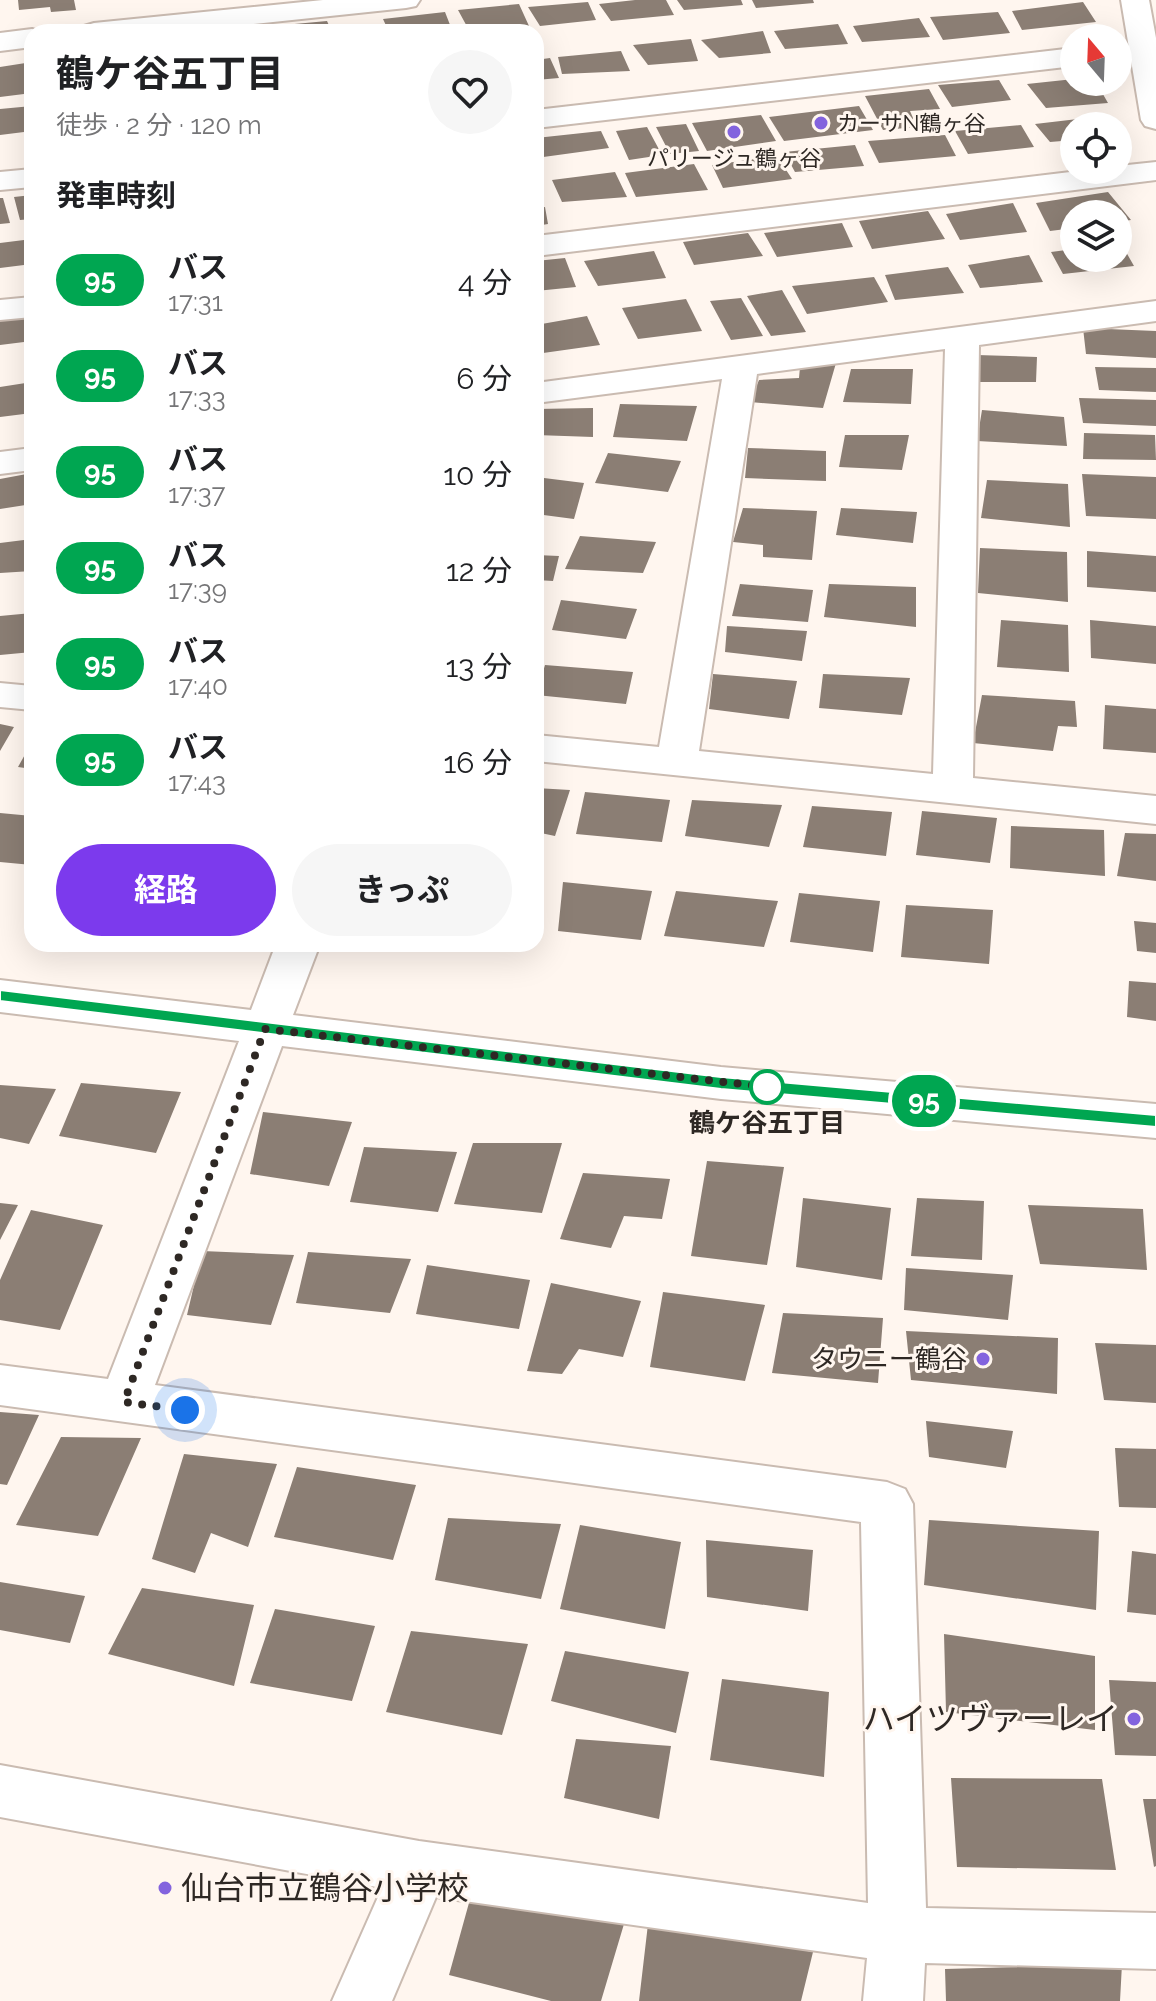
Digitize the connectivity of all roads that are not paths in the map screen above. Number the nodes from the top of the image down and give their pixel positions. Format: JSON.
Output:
{"nodes":[{"id":1,"x":406,"y":0,"type":"edge"},
{"id":2,"x":1135,"y":0,"type":"edge"},
{"id":3,"x":361,"y":2,"type":"edge"},
{"id":4,"x":165,"y":24,"type":"edge"},
{"id":5,"x":369,"y":24,"type":"edge"},
{"id":6,"x":1132,"y":38,"type":"edge"},
{"id":7,"x":24,"y":39,"type":"edge"},
{"id":8,"x":0,"y":42,"type":"edge"},
{"id":9,"x":1132,"y":54,"type":"edge"},
{"id":10,"x":1060,"y":59,"type":"edge"},
{"id":11,"x":544,"y":118,"type":"edge"},
{"id":12,"x":1156,"y":120,"type":"edge"},
{"id":13,"x":1156,"y":171,"type":"edge"},
{"id":14,"x":24,"y":179,"type":"edge"},
{"id":15,"x":0,"y":181,"type":"edge"},
{"id":16,"x":544,"y":245,"type":"edge"},
{"id":17,"x":24,"y":308,"type":"edge"},
{"id":18,"x":0,"y":310,"type":"edge"},
{"id":19,"x":1156,"y":311,"type":"edge"},
{"id":20,"x":962,"y":337,"type":"junction"},
{"id":21,"x":741,"y":366,"type":"junction"},
{"id":22,"x":544,"y":392,"type":"edge"},
{"id":23,"x":24,"y":460,"type":"edge"},
{"id":24,"x":0,"y":463,"type":"edge"},
{"id":25,"x":0,"y":695,"type":"edge"},
{"id":26,"x":24,"y":697,"type":"edge"},
{"id":27,"x":544,"y":749,"type":"edge"},
{"id":28,"x":677,"y":762,"type":"junction"},
{"id":29,"x":953,"y":790,"type":"junction"},
{"id":30,"x":1156,"y":810,"type":"edge"},
{"id":31,"x":295,"y":952,"type":"edge"},
{"id":32,"x":0,"y":996,"type":"edge"},
{"id":33,"x":265,"y":1029,"type":"junction"},
{"id":34,"x":1156,"y":1121,"type":"edge"},
{"id":35,"x":0,"y":1385,"type":"edge"},
{"id":36,"x":124,"y":1402,"type":"junction"},
{"id":37,"x":0,"y":1791,"type":"edge"},
{"id":38,"x":419,"y":1868,"type":"junction"},
{"id":39,"x":898,"y":1935,"type":"junction"},
{"id":40,"x":1156,"y":1941,"type":"edge"},
{"id":41,"x":362,"y":2001,"type":"edge"},
{"id":42,"x":893,"y":2001,"type":"edge"}],
"edges":[{"from":1,"to":3,"type":"street"},
{"from":2,"to":6,"type":"street"},
{"from":3,"to":4,"type":"street"},
{"from":3,"to":5,"type":"street"},
{"from":7,"to":8,"type":"street"},
{"from":9,"to":12,"type":"street"},
{"from":10,"to":11,"type":"street"},
{"from":13,"to":16,"type":"street"},
{"from":14,"to":15,"type":"street"},
{"from":17,"to":18,"type":"street"},
{"from":19,"to":20,"type":"street"},
{"from":20,"to":21,"type":"street"},
{"from":20,"to":29,"type":"street"},
{"from":21,"to":22,"type":"street"},
{"from":21,"to":28,"type":"street"},
{"from":23,"to":24,"type":"street"},
{"from":25,"to":26,"type":"street"},
{"from":27,"to":28,"type":"street"},
{"from":28,"to":29,"type":"street"},
{"from":29,"to":30,"type":"street"},
{"from":31,"to":33,"type":"street"},
{"from":32,"to":33,"type":"street"},
{"from":33,"to":34,"type":"street"},
{"from":33,"to":36,"type":"street"},
{"from":35,"to":36,"type":"street"},
{"from":36,"to":39,"type":"street"},
{"from":37,"to":38,"type":"street"},
{"from":38,"to":39,"type":"street"},
{"from":38,"to":41,"type":"street"},
{"from":39,"to":40,"type":"street"},
{"from":39,"to":42,"type":"street"}]}
